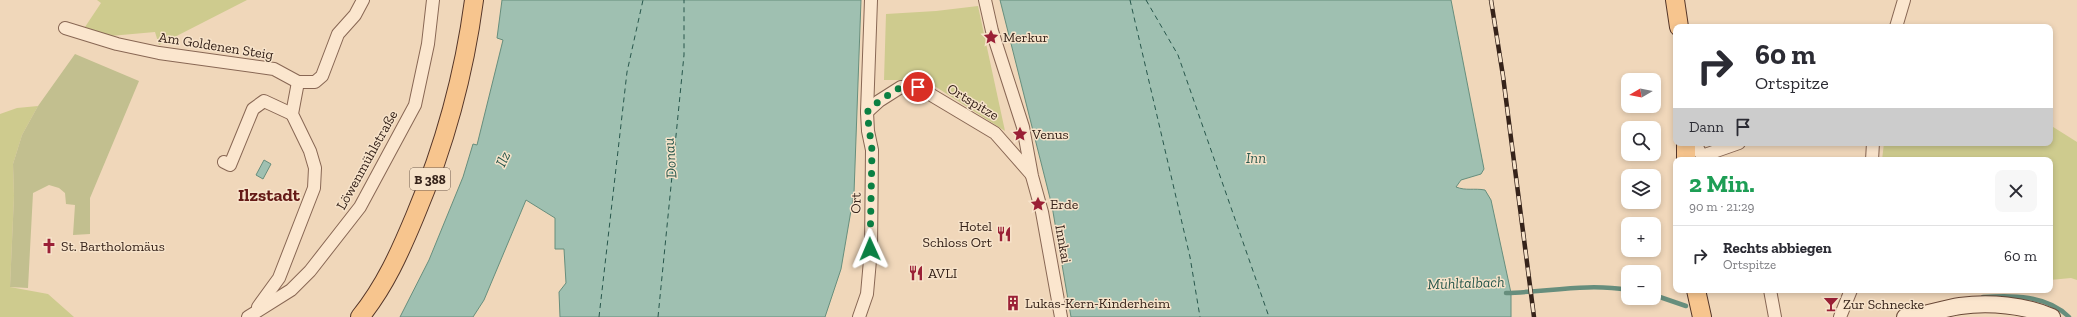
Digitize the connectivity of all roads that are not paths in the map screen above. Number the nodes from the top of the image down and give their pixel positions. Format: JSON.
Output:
{"nodes":[{"id":1,"x":363,"y":0,"type":"edge"},
{"id":2,"x":433,"y":0,"type":"edge"},
{"id":3,"x":474,"y":0,"type":"edge"},
{"id":4,"x":871,"y":0,"type":"edge"},
{"id":5,"x":985,"y":0,"type":"edge"},
{"id":6,"x":1675,"y":0,"type":"edge"},
{"id":7,"x":1904,"y":0,"type":"edge"},
{"id":8,"x":1679,"y":24,"type":"edge"},
{"id":9,"x":1897,"y":24,"type":"edge"},
{"id":10,"x":65,"y":28,"type":"dead end"},
{"id":11,"x":298,"y":82,"type":"junction"},
{"id":12,"x":867,"y":112,"type":"junction"},
{"id":13,"x":292,"y":114,"type":"junction"},
{"id":14,"x":1688,"y":146,"type":"edge"},
{"id":15,"x":1695,"y":146,"type":"edge"},
{"id":16,"x":1731,"y":146,"type":"edge"},
{"id":17,"x":1873,"y":146,"type":"edge"},
{"id":18,"x":1696,"y":157,"type":"edge"},
{"id":19,"x":1697,"y":157,"type":"edge"},
{"id":20,"x":1702,"y":157,"type":"edge"},
{"id":21,"x":1872,"y":157,"type":"edge"},
{"id":22,"x":224,"y":162,"type":"dead end"},
{"id":23,"x":1032,"y":176,"type":"junction"},
{"id":24,"x":1697,"y":293,"type":"edge"},
{"id":25,"x":1771,"y":293,"type":"edge"},
{"id":26,"x":1850,"y":293,"type":"edge"},
{"id":27,"x":250,"y":316,"type":"edge"},
{"id":28,"x":360,"y":317,"type":"edge"},
{"id":29,"x":859,"y":317,"type":"edge"},
{"id":30,"x":1061,"y":317,"type":"edge"},
{"id":31,"x":1702,"y":317,"type":"edge"},
{"id":32,"x":1775,"y":317,"type":"edge"},
{"id":33,"x":1840,"y":317,"type":"edge"},
{"id":34,"x":1905,"y":317,"type":"edge"},
{"id":35,"x":2052,"y":317,"type":"edge"}],
"edges":[{"from":1,"to":11,"type":"street"},
{"from":2,"to":27,"type":"street","name":"Löwenmühlstraße"},
{"from":3,"to":28,"type":"main road","number":"B 388"},
{"from":4,"to":12,"type":"street"},
{"from":5,"to":23,"type":"street","name":"Ortspitze"},
{"from":6,"to":8,"type":"main road"},
{"from":7,"to":9,"type":"street"},
{"from":10,"to":11,"type":"street","name":"Am Goldenen Steig"},
{"from":11,"to":13,"type":"street"},
{"from":12,"to":23,"type":"street","name":"Ortspitze"},
{"from":12,"to":29,"type":"street","name":"Ort"},
{"from":13,"to":22,"type":"street"},
{"from":13,"to":27,"type":"street"},
{"from":14,"to":18,"type":"main road"},
{"from":15,"to":19,"type":"street"},
{"from":16,"to":20,"type":"street"},
{"from":17,"to":21,"type":"street"},
{"from":23,"to":30,"type":"street","name":"Innkai"},
{"from":24,"to":31,"type":"main road"},
{"from":25,"to":32,"type":"street"},
{"from":26,"to":33,"type":"street"},
{"from":34,"to":35,"type":"street"}]}
